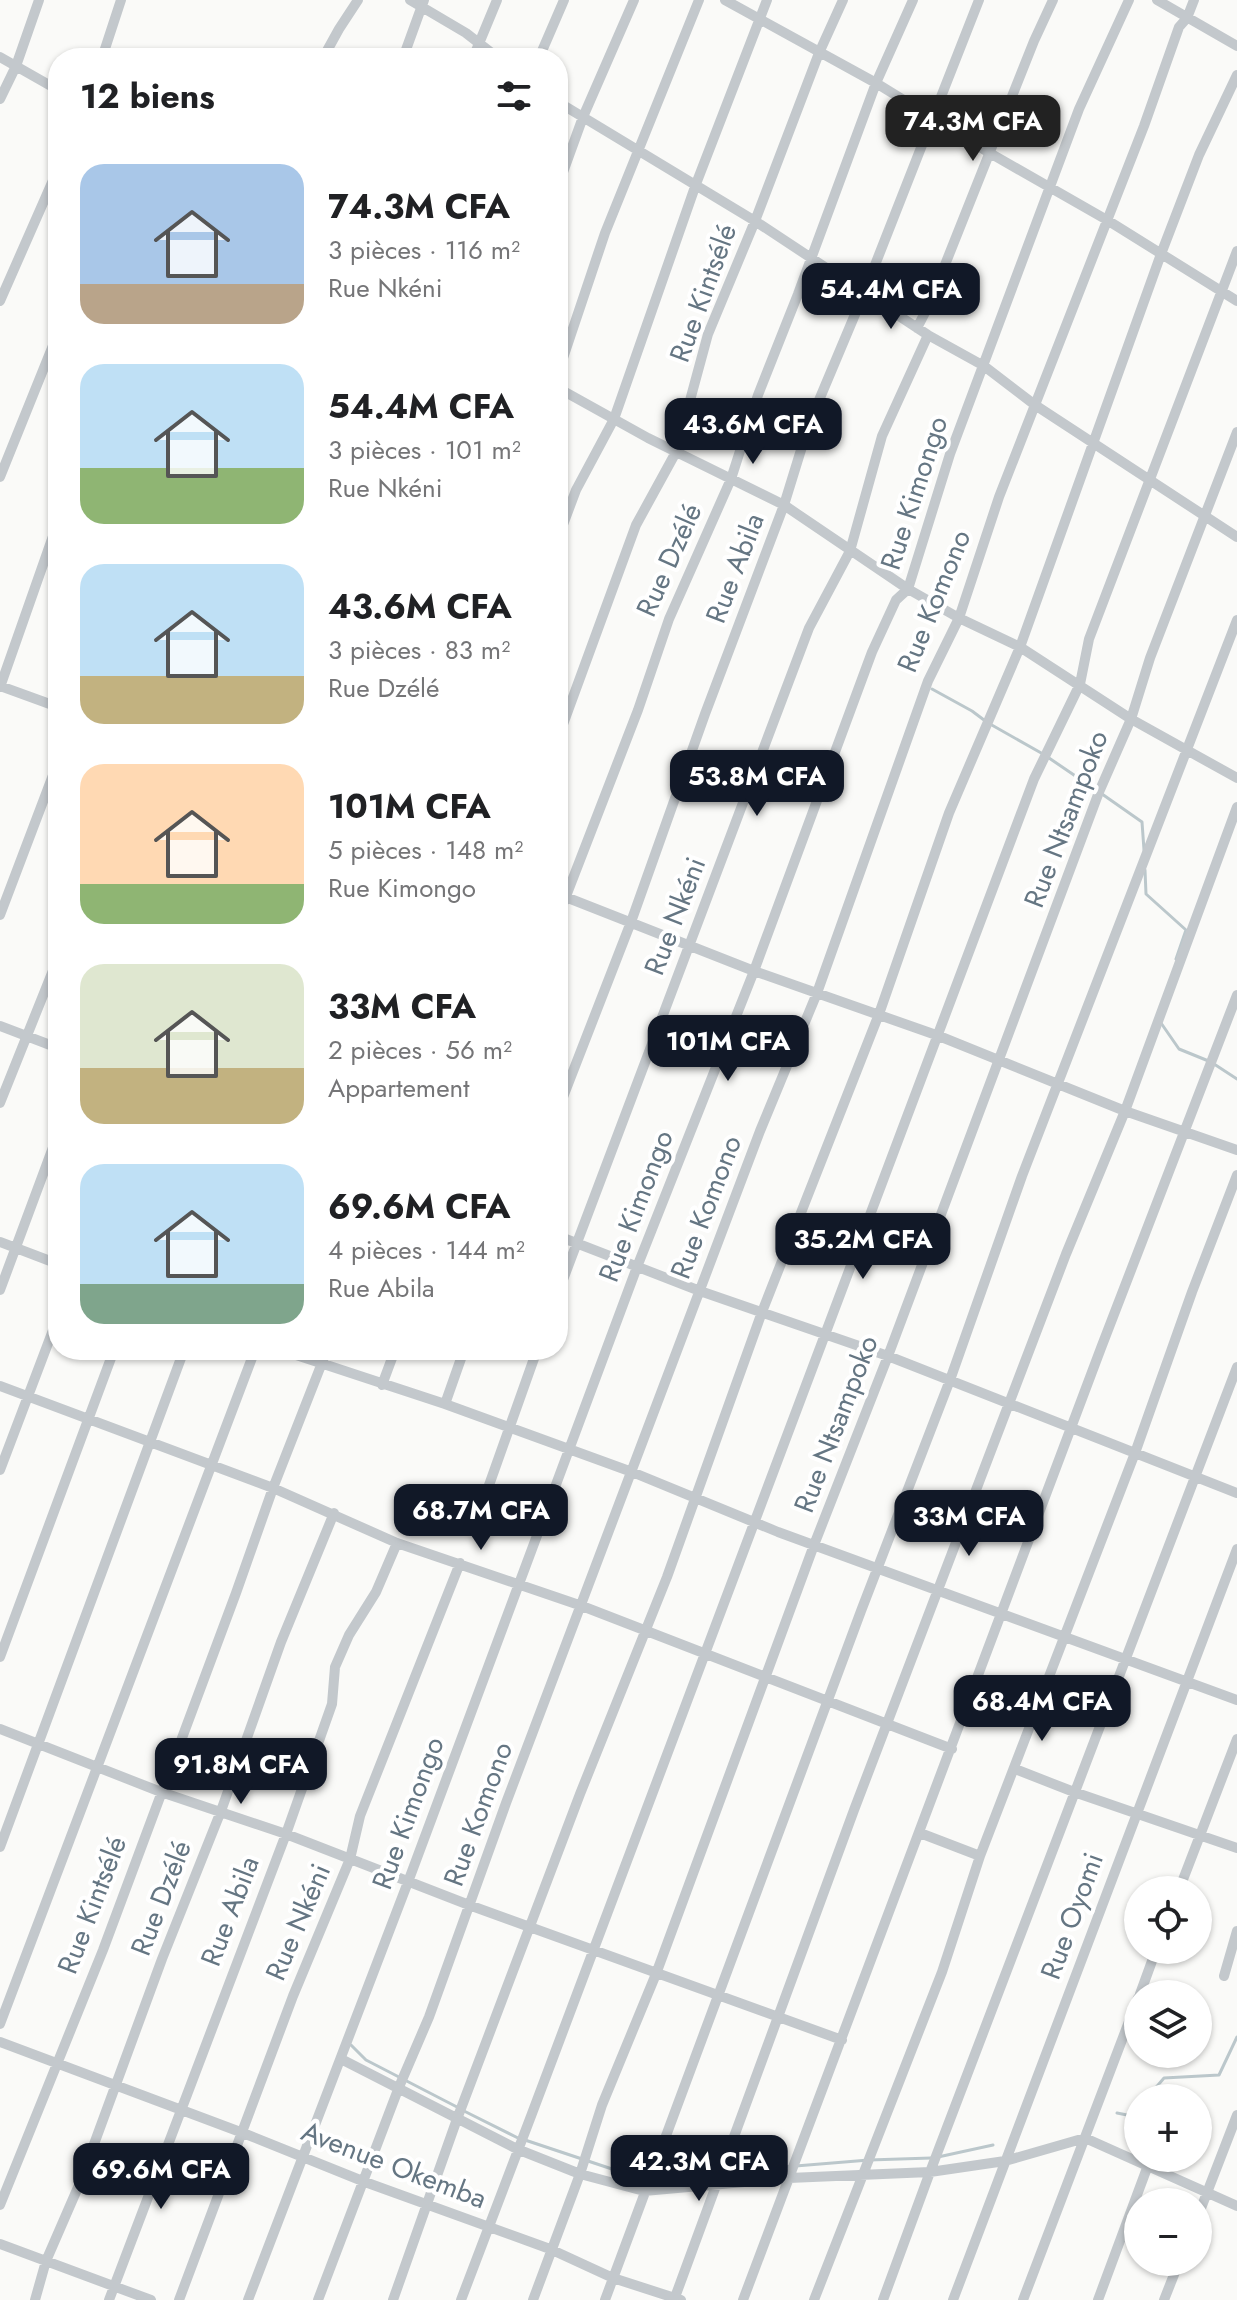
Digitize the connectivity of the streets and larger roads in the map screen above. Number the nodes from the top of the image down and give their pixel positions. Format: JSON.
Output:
{"nodes":[{"id":1,"x":39,"y":0,"type":"edge"},
{"id":2,"x":121,"y":0,"type":"edge"},
{"id":3,"x":358,"y":0,"type":"edge"},
{"id":4,"x":410,"y":0,"type":"edge"},
{"id":5,"x":497,"y":0,"type":"edge"},
{"id":6,"x":564,"y":0,"type":"edge"},
{"id":7,"x":634,"y":0,"type":"edge"},
{"id":8,"x":699,"y":0,"type":"edge"},
{"id":9,"x":725,"y":0,"type":"edge"},
{"id":10,"x":767,"y":0,"type":"edge"},
{"id":11,"x":843,"y":0,"type":"edge"},
{"id":12,"x":913,"y":0,"type":"edge"},
{"id":13,"x":979,"y":0,"type":"edge"},
{"id":14,"x":1053,"y":0,"type":"edge"},
{"id":15,"x":1129,"y":0,"type":"edge"},
{"id":16,"x":1157,"y":0,"type":"edge"},
{"id":17,"x":1194,"y":0,"type":"edge"},
{"id":18,"x":423,"y":3,"type":"edge"},
{"id":19,"x":759,"y":18,"type":"junction"},
{"id":20,"x":1187,"y":18,"type":"junction"},
{"id":21,"x":480,"y":43,"type":"junction"},
{"id":22,"x":1237,"y":46,"type":"edge"},
{"id":23,"x":105,"y":48,"type":"edge"},
{"id":24,"x":329,"y":48,"type":"edge"},
{"id":25,"x":407,"y":48,"type":"edge"},
{"id":26,"x":478,"y":48,"type":"edge"},
{"id":27,"x":486,"y":48,"type":"edge"},
{"id":28,"x":543,"y":48,"type":"edge"},
{"id":29,"x":819,"y":53,"type":"junction"},
{"id":30,"x":0,"y":57,"type":"edge"},
{"id":31,"x":16,"y":66,"type":"junction"},
{"id":32,"x":1237,"y":75,"type":"edge"},
{"id":33,"x":876,"y":83,"type":"junction"},
{"id":34,"x":48,"y":84,"type":"edge"},
{"id":35,"x":0,"y":99,"type":"edge"},
{"id":36,"x":568,"y":108,"type":"edge"},
{"id":37,"x":583,"y":117,"type":"junction"},
{"id":38,"x":932,"y":118,"type":"junction"},
{"id":39,"x":639,"y":149,"type":"junction"},
{"id":40,"x":988,"y":152,"type":"junction"},
{"id":41,"x":568,"y":158,"type":"edge"},
{"id":42,"x":696,"y":184,"type":"junction"},
{"id":43,"x":1051,"y":186,"type":"junction"},
{"id":44,"x":48,"y":192,"type":"edge"},
{"id":45,"x":1107,"y":220,"type":"junction"},
{"id":46,"x":755,"y":221,"type":"junction"},
{"id":47,"x":1237,"y":251,"type":"edge"},
{"id":48,"x":1161,"y":254,"type":"junction"},
{"id":49,"x":810,"y":258,"type":"junction"},
{"id":50,"x":1222,"y":291,"type":"junction"},
{"id":51,"x":864,"y":293,"type":"junction"},
{"id":52,"x":0,"y":301,"type":"edge"},
{"id":53,"x":1237,"y":301,"type":"edge"},
{"id":54,"x":917,"y":328,"type":"junction"},
{"id":55,"x":928,"y":335,"type":"junction"},
{"id":56,"x":568,"y":343,"type":"edge"},
{"id":57,"x":48,"y":358,"type":"edge"},
{"id":58,"x":984,"y":366,"type":"junction"},
{"id":59,"x":568,"y":394,"type":"edge"},
{"id":60,"x":1035,"y":405,"type":"junction"},
{"id":61,"x":614,"y":419,"type":"junction"},
{"id":62,"x":1237,"y":432,"type":"edge"},
{"id":63,"x":1092,"y":442,"type":"junction"},
{"id":64,"x":676,"y":452,"type":"junction"},
{"id":65,"x":0,"y":477,"type":"edge"},
{"id":66,"x":731,"y":479,"type":"junction"},
{"id":67,"x":1149,"y":481,"type":"junction"},
{"id":68,"x":784,"y":505,"type":"junction"},
{"id":69,"x":568,"y":511,"type":"edge"},
{"id":70,"x":1206,"y":516,"type":"junction"},
{"id":71,"x":1237,"y":537,"type":"edge"},
{"id":72,"x":48,"y":550,"type":"edge"},
{"id":73,"x":850,"y":551,"type":"junction"},
{"id":74,"x":908,"y":589,"type":"junction"},
{"id":75,"x":959,"y":618,"type":"junction"},
{"id":76,"x":1237,"y":620,"type":"edge"},
{"id":77,"x":1020,"y":647,"type":"junction"},
{"id":78,"x":1080,"y":684,"type":"junction"},
{"id":79,"x":0,"y":686,"type":"edge"},
{"id":80,"x":48,"y":703,"type":"edge"},
{"id":81,"x":568,"y":711,"type":"edge"},
{"id":82,"x":1131,"y":719,"type":"junction"},
{"id":83,"x":1185,"y":749,"type":"junction"},
{"id":84,"x":1237,"y":778,"type":"edge"},
{"id":85,"x":48,"y":788,"type":"edge"},
{"id":86,"x":1237,"y":807,"type":"edge"},
{"id":87,"x":568,"y":880,"type":"edge"},
{"id":88,"x":568,"y":897,"type":"edge"},
{"id":89,"x":0,"y":915,"type":"edge"},
{"id":90,"x":631,"y":922,"type":"junction"},
{"id":91,"x":689,"y":945,"type":"junction"},
{"id":92,"x":754,"y":971,"type":"junction"},
{"id":93,"x":48,"y":984,"type":"edge"},
{"id":94,"x":817,"y":993,"type":"junction"},
{"id":95,"x":1237,"y":995,"type":"edge"},
{"id":96,"x":879,"y":1014,"type":"junction"},
{"id":97,"x":0,"y":1026,"type":"edge"},
{"id":98,"x":28,"y":1036,"type":"junction"},
{"id":99,"x":939,"y":1036,"type":"junction"},
{"id":100,"x":48,"y":1044,"type":"edge"},
{"id":101,"x":1000,"y":1061,"type":"junction"},
{"id":102,"x":568,"y":1084,"type":"edge"},
{"id":103,"x":1059,"y":1084,"type":"junction"},
{"id":104,"x":0,"y":1103,"type":"edge"},
{"id":105,"x":1125,"y":1111,"type":"junction"},
{"id":106,"x":1184,"y":1133,"type":"junction"},
{"id":107,"x":1237,"y":1150,"type":"edge"},
{"id":108,"x":48,"y":1162,"type":"edge"},
{"id":109,"x":1237,"y":1175,"type":"edge"},
{"id":110,"x":568,"y":1240,"type":"edge"},
{"id":111,"x":0,"y":1242,"type":"edge"},
{"id":112,"x":577,"y":1243,"type":"junction"},
{"id":113,"x":17,"y":1249,"type":"junction"},
{"id":114,"x":48,"y":1260,"type":"edge"},
{"id":115,"x":568,"y":1267,"type":"edge"},
{"id":116,"x":637,"y":1267,"type":"junction"},
{"id":117,"x":0,"y":1290,"type":"edge"},
{"id":118,"x":700,"y":1291,"type":"junction"},
{"id":119,"x":762,"y":1312,"type":"junction"},
{"id":120,"x":825,"y":1334,"type":"junction"},
{"id":121,"x":48,"y":1344,"type":"edge"},
{"id":122,"x":888,"y":1356,"type":"junction"},
{"id":123,"x":111,"y":1360,"type":"edge"},
{"id":124,"x":180,"y":1360,"type":"edge"},
{"id":125,"x":251,"y":1360,"type":"edge"},
{"id":126,"x":310,"y":1360,"type":"edge"},
{"id":127,"x":323,"y":1360,"type":"edge"},
{"id":128,"x":391,"y":1360,"type":"edge"},
{"id":129,"x":460,"y":1360,"type":"edge"},
{"id":130,"x":533,"y":1360,"type":"edge"},
{"id":131,"x":322,"y":1364,"type":"junction"},
{"id":132,"x":1237,"y":1367,"type":"edge"},
{"id":133,"x":950,"y":1380,"type":"junction"},
{"id":134,"x":382,"y":1385,"type":"junction"},
{"id":135,"x":0,"y":1386,"type":"edge"},
{"id":136,"x":29,"y":1396,"type":"junction"},
{"id":137,"x":445,"y":1404,"type":"junction"},
{"id":138,"x":1010,"y":1404,"type":"junction"},
{"id":139,"x":90,"y":1420,"type":"junction"},
{"id":140,"x":509,"y":1429,"type":"junction"},
{"id":141,"x":1072,"y":1429,"type":"junction"},
{"id":142,"x":150,"y":1442,"type":"junction"},
{"id":143,"x":570,"y":1450,"type":"junction"},
{"id":144,"x":1135,"y":1453,"type":"junction"},
{"id":145,"x":212,"y":1465,"type":"junction"},
{"id":146,"x":0,"y":1470,"type":"edge"},
{"id":147,"x":632,"y":1472,"type":"junction"},
{"id":148,"x":1194,"y":1476,"type":"junction"},
{"id":149,"x":273,"y":1488,"type":"junction"},
{"id":150,"x":1237,"y":1493,"type":"edge"},
{"id":151,"x":695,"y":1498,"type":"junction"},
{"id":152,"x":334,"y":1513,"type":"junction"},
{"id":153,"x":477,"y":1519,"type":"dead end"},
{"id":154,"x":754,"y":1523,"type":"junction"},
{"id":155,"x":397,"y":1543,"type":"junction"},
{"id":156,"x":814,"y":1545,"type":"junction"},
{"id":157,"x":1237,"y":1549,"type":"edge"},
{"id":158,"x":460,"y":1563,"type":"junction"},
{"id":159,"x":877,"y":1567,"type":"junction"},
{"id":160,"x":519,"y":1584,"type":"junction"},
{"id":161,"x":939,"y":1589,"type":"junction"},
{"id":162,"x":582,"y":1606,"type":"junction"},
{"id":163,"x":1002,"y":1613,"type":"junction"},
{"id":164,"x":645,"y":1630,"type":"junction"},
{"id":165,"x":1064,"y":1636,"type":"junction"},
{"id":166,"x":708,"y":1654,"type":"junction"},
{"id":167,"x":0,"y":1657,"type":"edge"},
{"id":168,"x":1126,"y":1659,"type":"junction"},
{"id":169,"x":766,"y":1677,"type":"junction"},
{"id":170,"x":1187,"y":1681,"type":"junction"},
{"id":171,"x":827,"y":1700,"type":"junction"},
{"id":172,"x":1237,"y":1700,"type":"edge"},
{"id":173,"x":887,"y":1724,"type":"junction"},
{"id":174,"x":0,"y":1729,"type":"edge"},
{"id":175,"x":1237,"y":1739,"type":"edge"},
{"id":176,"x":38,"y":1745,"type":"junction"},
{"id":177,"x":952,"y":1749,"type":"junction"},
{"id":178,"x":96,"y":1768,"type":"junction"},
{"id":179,"x":1015,"y":1769,"type":"junction"},
{"id":180,"x":161,"y":1792,"type":"junction"},
{"id":181,"x":1074,"y":1792,"type":"junction"},
{"id":182,"x":221,"y":1811,"type":"junction"},
{"id":183,"x":1136,"y":1813,"type":"junction"},
{"id":184,"x":920,"y":1833,"type":"junction"},
{"id":185,"x":286,"y":1834,"type":"junction"},
{"id":186,"x":1200,"y":1836,"type":"junction"},
{"id":187,"x":0,"y":1847,"type":"edge"},
{"id":188,"x":1237,"y":1848,"type":"edge"},
{"id":189,"x":980,"y":1856,"type":"junction"},
{"id":190,"x":350,"y":1859,"type":"junction"},
{"id":191,"x":1184,"y":1876,"type":"edge"},
{"id":192,"x":408,"y":1882,"type":"junction"},
{"id":193,"x":469,"y":1905,"type":"junction"},
{"id":194,"x":531,"y":1928,"type":"junction"},
{"id":195,"x":1237,"y":1931,"type":"edge"},
{"id":196,"x":594,"y":1951,"type":"junction"},
{"id":197,"x":656,"y":1974,"type":"junction"},
{"id":198,"x":1224,"y":1976,"type":"dead end"},
{"id":199,"x":720,"y":1995,"type":"junction"},
{"id":200,"x":779,"y":2018,"type":"junction"},
{"id":201,"x":0,"y":2024,"type":"edge"},
{"id":202,"x":1124,"y":2035,"type":"edge"},
{"id":203,"x":842,"y":2040,"type":"junction"},
{"id":204,"x":0,"y":2042,"type":"edge"},
{"id":205,"x":341,"y":2059,"type":"junction"},
{"id":206,"x":55,"y":2064,"type":"junction"},
{"id":207,"x":117,"y":2087,"type":"junction"},
{"id":208,"x":399,"y":2087,"type":"junction"},
{"id":209,"x":181,"y":2109,"type":"junction"},
{"id":210,"x":1237,"y":2115,"type":"edge"},
{"id":211,"x":457,"y":2119,"type":"junction"},
{"id":212,"x":243,"y":2133,"type":"junction"},
{"id":213,"x":1085,"y":2138,"type":"junction"},
{"id":214,"x":517,"y":2149,"type":"junction"},
{"id":215,"x":303,"y":2157,"type":"junction"},
{"id":216,"x":1124,"y":2157,"type":"edge"},
{"id":217,"x":1005,"y":2161,"type":"junction"},
{"id":218,"x":930,"y":2172,"type":"junction"},
{"id":219,"x":1146,"y":2172,"type":"edge"},
{"id":220,"x":1156,"y":2172,"type":"edge"},
{"id":221,"x":863,"y":2173,"type":"junction"},
{"id":222,"x":580,"y":2174,"type":"junction"},
{"id":223,"x":789,"y":2178,"type":"junction"},
{"id":224,"x":365,"y":2182,"type":"junction"},
{"id":225,"x":715,"y":2185,"type":"junction"},
{"id":226,"x":1193,"y":2188,"type":"edge"},
{"id":227,"x":1209,"y":2188,"type":"edge"},
{"id":228,"x":644,"y":2191,"type":"junction"},
{"id":229,"x":1212,"y":2196,"type":"edge"},
{"id":230,"x":426,"y":2204,"type":"junction"},
{"id":231,"x":0,"y":2205,"type":"edge"},
{"id":232,"x":1237,"y":2206,"type":"edge"},
{"id":233,"x":489,"y":2227,"type":"junction"},
{"id":234,"x":0,"y":2244,"type":"edge"},
{"id":235,"x":550,"y":2249,"type":"junction"},
{"id":236,"x":46,"y":2261,"type":"junction"},
{"id":237,"x":1173,"y":2276,"type":"edge"},
{"id":238,"x":613,"y":2278,"type":"junction"},
{"id":239,"x":114,"y":2285,"type":"junction"},
{"id":240,"x":677,"y":2299,"type":"edge"},
{"id":241,"x":35,"y":2300,"type":"edge"},
{"id":242,"x":109,"y":2300,"type":"edge"},
{"id":243,"x":151,"y":2300,"type":"edge"},
{"id":244,"x":179,"y":2300,"type":"edge"},
{"id":245,"x":248,"y":2300,"type":"edge"},
{"id":246,"x":318,"y":2300,"type":"edge"},
{"id":247,"x":393,"y":2300,"type":"edge"},
{"id":248,"x":461,"y":2300,"type":"edge"},
{"id":249,"x":533,"y":2300,"type":"edge"},
{"id":250,"x":605,"y":2300,"type":"edge"},
{"id":251,"x":743,"y":2300,"type":"edge"},
{"id":252,"x":814,"y":2300,"type":"edge"},
{"id":253,"x":883,"y":2300,"type":"edge"},
{"id":254,"x":953,"y":2300,"type":"edge"},
{"id":255,"x":1023,"y":2300,"type":"edge"},
{"id":256,"x":1098,"y":2300,"type":"edge"},
{"id":257,"x":1164,"y":2300,"type":"edge"}],
"edges":[{"from":1,"to":31,"type":"street"},
{"from":2,"to":23,"type":"street"},
{"from":3,"to":24,"type":"street"},
{"from":4,"to":18,"type":"street"},
{"from":5,"to":21,"type":"street"},
{"from":6,"to":28,"type":"street"},
{"from":7,"to":37,"type":"street"},
{"from":8,"to":39,"type":"street"},
{"from":9,"to":19,"type":"street"},
{"from":10,"to":19,"type":"street"},
{"from":11,"to":29,"type":"street","name":"Rue Kintsélé"},
{"from":12,"to":33,"type":"street","name":"Rue Dzélé"},
{"from":13,"to":38,"type":"street","name":"Rue Abila"},
{"from":14,"to":40,"type":"street"},
{"from":15,"to":43,"type":"street","name":"Rue Kimongo"},
{"from":16,"to":20,"type":"street"},
{"from":17,"to":20,"type":"street","name":"Rue Komono"},
{"from":18,"to":21,"type":"street"},
{"from":18,"to":25,"type":"street"},
{"from":19,"to":29,"type":"street"},
{"from":19,"to":42,"type":"street"},
{"from":20,"to":22,"type":"street"},
{"from":20,"to":45,"type":"street","name":"Rue Komono"},
{"from":21,"to":26,"type":"street"},
{"from":21,"to":27,"type":"street"},
{"from":29,"to":33,"type":"street"},
{"from":29,"to":46,"type":"street","name":"Rue Kintsélé"},
{"from":30,"to":31,"type":"street"},
{"from":31,"to":34,"type":"street"},
{"from":31,"to":35,"type":"street"},
{"from":32,"to":48,"type":"street"},
{"from":33,"to":38,"type":"street"},
{"from":33,"to":49,"type":"street","name":"Rue Dzélé"},
{"from":36,"to":37,"type":"street"},
{"from":37,"to":39,"type":"street"},
{"from":37,"to":41,"type":"street"},
{"from":38,"to":40,"type":"street"},
{"from":38,"to":51,"type":"street","name":"Rue Abila"},
{"from":39,"to":42,"type":"street"},
{"from":39,"to":56,"type":"street"},
{"from":40,"to":43,"type":"street"},
{"from":40,"to":54,"type":"street"},
{"from":42,"to":46,"type":"street"},
{"from":42,"to":61,"type":"street"},
{"from":43,"to":45,"type":"street"},
{"from":43,"to":58,"type":"street","name":"Rue Kimongo"},
{"from":44,"to":52,"type":"street"},
{"from":45,"to":48,"type":"street"},
{"from":45,"to":60,"type":"street","name":"Rue Komono"},
{"from":46,"to":49,"type":"street"},
{"from":46,"to":64,"type":"street","name":"Rue Kintsélé"},
{"from":47,"to":50,"type":"street"},
{"from":48,"to":50,"type":"street"},
{"from":48,"to":63,"type":"street"},
{"from":49,"to":51,"type":"street"},
{"from":49,"to":66,"type":"street","name":"Rue Dzélé"},
{"from":50,"to":53,"type":"street"},
{"from":50,"to":67,"type":"street"},
{"from":51,"to":54,"type":"street"},
{"from":51,"to":68,"type":"street","name":"Rue Abila"},
{"from":54,"to":55,"type":"street"},
{"from":55,"to":58,"type":"street"},
{"from":55,"to":73,"type":"street","name":"Rue Nkéni"},
{"from":57,"to":65,"type":"street"},
{"from":58,"to":60,"type":"street"},
{"from":58,"to":74,"type":"street","name":"Rue Kimongo"},
{"from":59,"to":61,"type":"street"},
{"from":60,"to":63,"type":"street"},
{"from":60,"to":75,"type":"street","name":"Rue Komono"},
{"from":61,"to":64,"type":"street"},
{"from":61,"to":69,"type":"street"},
{"from":62,"to":70,"type":"street","name":"Rue Ntsampoko"},
{"from":63,"to":67,"type":"street"},
{"from":63,"to":77,"type":"street"},
{"from":64,"to":66,"type":"street"},
{"from":64,"to":81,"type":"street","name":"Rue Kintsélé"},
{"from":66,"to":68,"type":"street"},
{"from":66,"to":87,"type":"street","name":"Rue Dzélé"},
{"from":67,"to":70,"type":"street"},
{"from":67,"to":78,"type":"street"},
{"from":68,"to":73,"type":"street"},
{"from":68,"to":90,"type":"street","name":"Rue Abila"},
{"from":70,"to":71,"type":"street"},
{"from":70,"to":82,"type":"street","name":"Rue Ntsampoko"},
{"from":72,"to":79,"type":"street"},
{"from":73,"to":74,"type":"street"},
{"from":73,"to":91,"type":"street","name":"Rue Nkéni"},
{"from":74,"to":75,"type":"street"},
{"from":74,"to":92,"type":"street","name":"Rue Kimongo"},
{"from":75,"to":77,"type":"street"},
{"from":75,"to":94,"type":"street","name":"Rue Komono"},
{"from":76,"to":83,"type":"street"},
{"from":77,"to":78,"type":"street"},
{"from":77,"to":96,"type":"street"},
{"from":78,"to":82,"type":"street"},
{"from":78,"to":99,"type":"street"},
{"from":79,"to":80,"type":"street"},
{"from":82,"to":83,"type":"street"},
{"from":82,"to":101,"type":"street","name":"Rue Ntsampoko"},
{"from":83,"to":84,"type":"street"},
{"from":83,"to":103,"type":"street"},
{"from":85,"to":89,"type":"street"},
{"from":86,"to":105,"type":"street"},
{"from":88,"to":90,"type":"street"},
{"from":90,"to":91,"type":"street"},
{"from":90,"to":102,"type":"street","name":"Rue Abila"},
{"from":91,"to":92,"type":"street"},
{"from":91,"to":112,"type":"street","name":"Rue Nkéni"},
{"from":92,"to":94,"type":"street"},
{"from":92,"to":116,"type":"street","name":"Rue Kimongo"},
{"from":93,"to":98,"type":"street"},
{"from":94,"to":96,"type":"street"},
{"from":94,"to":118,"type":"street","name":"Rue Komono"},
{"from":95,"to":106,"type":"street"},
{"from":96,"to":99,"type":"street"},
{"from":96,"to":119,"type":"street"},
{"from":97,"to":98,"type":"street"},
{"from":98,"to":100,"type":"street"},
{"from":98,"to":104,"type":"street"},
{"from":99,"to":101,"type":"street"},
{"from":99,"to":120,"type":"street"},
{"from":101,"to":103,"type":"street"},
{"from":101,"to":122,"type":"street","name":"Rue Ntsampoko"},
{"from":103,"to":105,"type":"street"},
{"from":103,"to":133,"type":"street"},
{"from":105,"to":106,"type":"street"},
{"from":105,"to":138,"type":"street"},
{"from":106,"to":107,"type":"street"},
{"from":106,"to":141,"type":"street"},
{"from":108,"to":113,"type":"street"},
{"from":109,"to":144,"type":"street"},
{"from":110,"to":112,"type":"street"},
{"from":111,"to":113,"type":"street"},
{"from":112,"to":115,"type":"street","name":"Rue Nkéni"},
{"from":112,"to":116,"type":"street"},
{"from":113,"to":114,"type":"street"},
{"from":113,"to":117,"type":"street"},
{"from":116,"to":118,"type":"street"},
{"from":116,"to":143,"type":"street","name":"Rue Kimongo"},
{"from":118,"to":119,"type":"street"},
{"from":118,"to":147,"type":"street","name":"Rue Komono"},
{"from":119,"to":120,"type":"street"},
{"from":119,"to":151,"type":"street"},
{"from":120,"to":122,"type":"street"},
{"from":120,"to":154,"type":"street"},
{"from":121,"to":136,"type":"street"},
{"from":122,"to":133,"type":"street"},
{"from":122,"to":156,"type":"street","name":"Rue Ntsampoko"},
{"from":123,"to":139,"type":"street"},
{"from":124,"to":142,"type":"street"},
{"from":125,"to":145,"type":"street"},
{"from":126,"to":131,"type":"street"},
{"from":127,"to":131,"type":"street","name":"Rue Kintsélé"},
{"from":128,"to":134,"type":"street"},
{"from":129,"to":137,"type":"street"},
{"from":130,"to":140,"type":"street"},
{"from":131,"to":134,"type":"street"},
{"from":131,"to":149,"type":"street","name":"Rue Kintsélé"},
{"from":132,"to":148,"type":"street"},
{"from":133,"to":138,"type":"street"},
{"from":133,"to":159,"type":"street"},
{"from":134,"to":137,"type":"street"},
{"from":135,"to":136,"type":"street"},
{"from":136,"to":139,"type":"street"},
{"from":136,"to":146,"type":"street"},
{"from":137,"to":140,"type":"street"},
{"from":138,"to":141,"type":"street"},
{"from":138,"to":161,"type":"street"},
{"from":139,"to":142,"type":"street"},
{"from":139,"to":167,"type":"street"},
{"from":140,"to":143,"type":"street"},
{"from":140,"to":153,"type":"street"},
{"from":141,"to":144,"type":"street"},
{"from":141,"to":163,"type":"street"},
{"from":142,"to":145,"type":"street"},
{"from":142,"to":176,"type":"street"},
{"from":143,"to":147,"type":"street"},
{"from":143,"to":160,"type":"street","name":"Rue Kimongo"},
{"from":144,"to":148,"type":"street"},
{"from":144,"to":165,"type":"street"},
{"from":145,"to":149,"type":"street"},
{"from":145,"to":178,"type":"street"},
{"from":147,"to":151,"type":"street"},
{"from":147,"to":162,"type":"street","name":"Rue Komono"},
{"from":148,"to":150,"type":"street"},
{"from":148,"to":168,"type":"street"},
{"from":149,"to":152,"type":"street"},
{"from":149,"to":180,"type":"street","name":"Rue Kintsélé"},
{"from":151,"to":154,"type":"street"},
{"from":151,"to":164,"type":"street"},
{"from":152,"to":155,"type":"street"},
{"from":152,"to":182,"type":"street","name":"Rue Dzélé"},
{"from":154,"to":156,"type":"street"},
{"from":154,"to":166,"type":"street"},
{"from":155,"to":158,"type":"street"},
{"from":155,"to":185,"type":"street","name":"Rue Abila"},
{"from":156,"to":159,"type":"street"},
{"from":156,"to":169,"type":"street","name":"Rue Ntsampoko"},
{"from":157,"to":170,"type":"street","name":"Rue Oyomi"},
{"from":158,"to":160,"type":"street"},
{"from":158,"to":190,"type":"street","name":"Rue Nkéni"},
{"from":159,"to":161,"type":"street"},
{"from":159,"to":171,"type":"street"},
{"from":160,"to":162,"type":"street"},
{"from":160,"to":192,"type":"street","name":"Rue Kimongo"},
{"from":161,"to":163,"type":"street"},
{"from":161,"to":173,"type":"street"},
{"from":162,"to":164,"type":"street"},
{"from":162,"to":193,"type":"street","name":"Rue Komono"},
{"from":163,"to":165,"type":"street"},
{"from":163,"to":177,"type":"street"},
{"from":164,"to":166,"type":"street"},
{"from":164,"to":194,"type":"street"},
{"from":165,"to":168,"type":"street"},
{"from":165,"to":179,"type":"street"},
{"from":166,"to":169,"type":"street"},
{"from":166,"to":196,"type":"street"},
{"from":168,"to":170,"type":"street"},
{"from":168,"to":181,"type":"street"},
{"from":169,"to":171,"type":"street"},
{"from":169,"to":197,"type":"street","name":"Rue Ntsampoko"},
{"from":170,"to":172,"type":"street"},
{"from":170,"to":183,"type":"street","name":"Rue Oyomi"},
{"from":171,"to":173,"type":"street"},
{"from":171,"to":199,"type":"street"},
{"from":173,"to":177,"type":"street"},
{"from":173,"to":200,"type":"street"},
{"from":174,"to":176,"type":"street"},
{"from":175,"to":186,"type":"street"},
{"from":176,"to":178,"type":"street"},
{"from":176,"to":187,"type":"street"},
{"from":177,"to":184,"type":"street"},
{"from":178,"to":180,"type":"street"},
{"from":178,"to":201,"type":"street"},
{"from":179,"to":181,"type":"street"},
{"from":179,"to":189,"type":"street"},
{"from":180,"to":182,"type":"street"},
{"from":180,"to":206,"type":"street","name":"Rue Kintsélé"},
{"from":181,"to":183,"type":"street"},
{"from":181,"to":218,"type":"street"},
{"from":182,"to":185,"type":"street"},
{"from":182,"to":207,"type":"street","name":"Rue Dzélé"},
{"from":183,"to":186,"type":"street"},
{"from":183,"to":217,"type":"street","name":"Rue Oyomi"},
{"from":184,"to":189,"type":"street"},
{"from":184,"to":203,"type":"street"},
{"from":185,"to":190,"type":"street"},
{"from":185,"to":209,"type":"street","name":"Rue Abila"},
{"from":186,"to":188,"type":"street"},
{"from":186,"to":191,"type":"street"},
{"from":189,"to":221,"type":"street"},
{"from":190,"to":192,"type":"street"},
{"from":190,"to":212,"type":"street","name":"Rue Nkéni"},
{"from":192,"to":193,"type":"street"},
{"from":192,"to":205,"type":"street","name":"Rue Kimongo"},
{"from":193,"to":194,"type":"street"},
{"from":193,"to":208,"type":"street","name":"Rue Komono"},
{"from":194,"to":196,"type":"street"},
{"from":194,"to":211,"type":"street"},
{"from":195,"to":198,"type":"street"},
{"from":196,"to":197,"type":"street"},
{"from":196,"to":214,"type":"street"},
{"from":197,"to":199,"type":"street"},
{"from":197,"to":222,"type":"street","name":"Rue Ntsampoko"},
{"from":199,"to":200,"type":"street"},
{"from":199,"to":228,"type":"street"},
{"from":200,"to":203,"type":"street"},
{"from":200,"to":225,"type":"street"},
{"from":202,"to":213,"type":"street"},
{"from":203,"to":223,"type":"street"},
{"from":204,"to":206,"type":"street","name":"Avenue Okemba"},
{"from":205,"to":208,"type":"street"},
{"from":205,"to":215,"type":"street","name":"Rue Kimongo"},
{"from":206,"to":207,"type":"street","name":"Avenue Okemba"},
{"from":206,"to":231,"type":"street","name":"Rue Kintsélé"},
{"from":207,"to":209,"type":"street","name":"Avenue Okemba"},
{"from":207,"to":236,"type":"street","name":"Rue Dzélé"},
{"from":208,"to":211,"type":"street"},
{"from":208,"to":224,"type":"street","name":"Rue Komono"},
{"from":209,"to":212,"type":"street","name":"Avenue Okemba"},
{"from":209,"to":239,"type":"street","name":"Rue Abila"},
{"from":210,"to":227,"type":"street"},
{"from":211,"to":214,"type":"street"},
{"from":211,"to":230,"type":"street"},
{"from":212,"to":215,"type":"street","name":"Avenue Okemba"},
{"from":212,"to":244,"type":"street","name":"Rue Nkéni"},
{"from":213,"to":216,"type":"street"},
{"from":213,"to":217,"type":"street"},
{"from":213,"to":255,"type":"street"},
{"from":214,"to":222,"type":"street"},
{"from":214,"to":233,"type":"street"},
{"from":215,"to":224,"type":"street","name":"Avenue Okemba"},
{"from":215,"to":245,"type":"street","name":"Rue Kimongo"},
{"from":217,"to":218,"type":"street"},
{"from":217,"to":254,"type":"street","name":"Rue Oyomi"},
{"from":218,"to":221,"type":"street"},
{"from":218,"to":253,"type":"street"},
{"from":219,"to":256,"type":"street"},
{"from":220,"to":226,"type":"street"},
{"from":221,"to":223,"type":"street"},
{"from":221,"to":252,"type":"street"},
{"from":222,"to":228,"type":"street"},
{"from":222,"to":235,"type":"street","name":"Rue Ntsampoko"},
{"from":223,"to":225,"type":"street"},
{"from":223,"to":251,"type":"street"},
{"from":224,"to":230,"type":"street","name":"Avenue Okemba"},
{"from":224,"to":246,"type":"street","name":"Rue Komono"},
{"from":225,"to":228,"type":"street"},
{"from":225,"to":240,"type":"street"},
{"from":228,"to":238,"type":"street"},
{"from":229,"to":232,"type":"street"},
{"from":230,"to":233,"type":"street","name":"Avenue Okemba"},
{"from":230,"to":247,"type":"street"},
{"from":233,"to":235,"type":"street","name":"Avenue Okemba"},
{"from":233,"to":248,"type":"street"},
{"from":234,"to":236,"type":"street"},
{"from":235,"to":238,"type":"street","name":"Avenue Okemba"},
{"from":235,"to":249,"type":"street","name":"Rue Ntsampoko"},
{"from":236,"to":239,"type":"street"},
{"from":236,"to":241,"type":"street","name":"Rue Dzélé"},
{"from":237,"to":257,"type":"street"},
{"from":238,"to":240,"type":"street","name":"Avenue Okemba"},
{"from":238,"to":250,"type":"street"},
{"from":239,"to":242,"type":"street","name":"Rue Abila"},
{"from":239,"to":243,"type":"street"}]}
